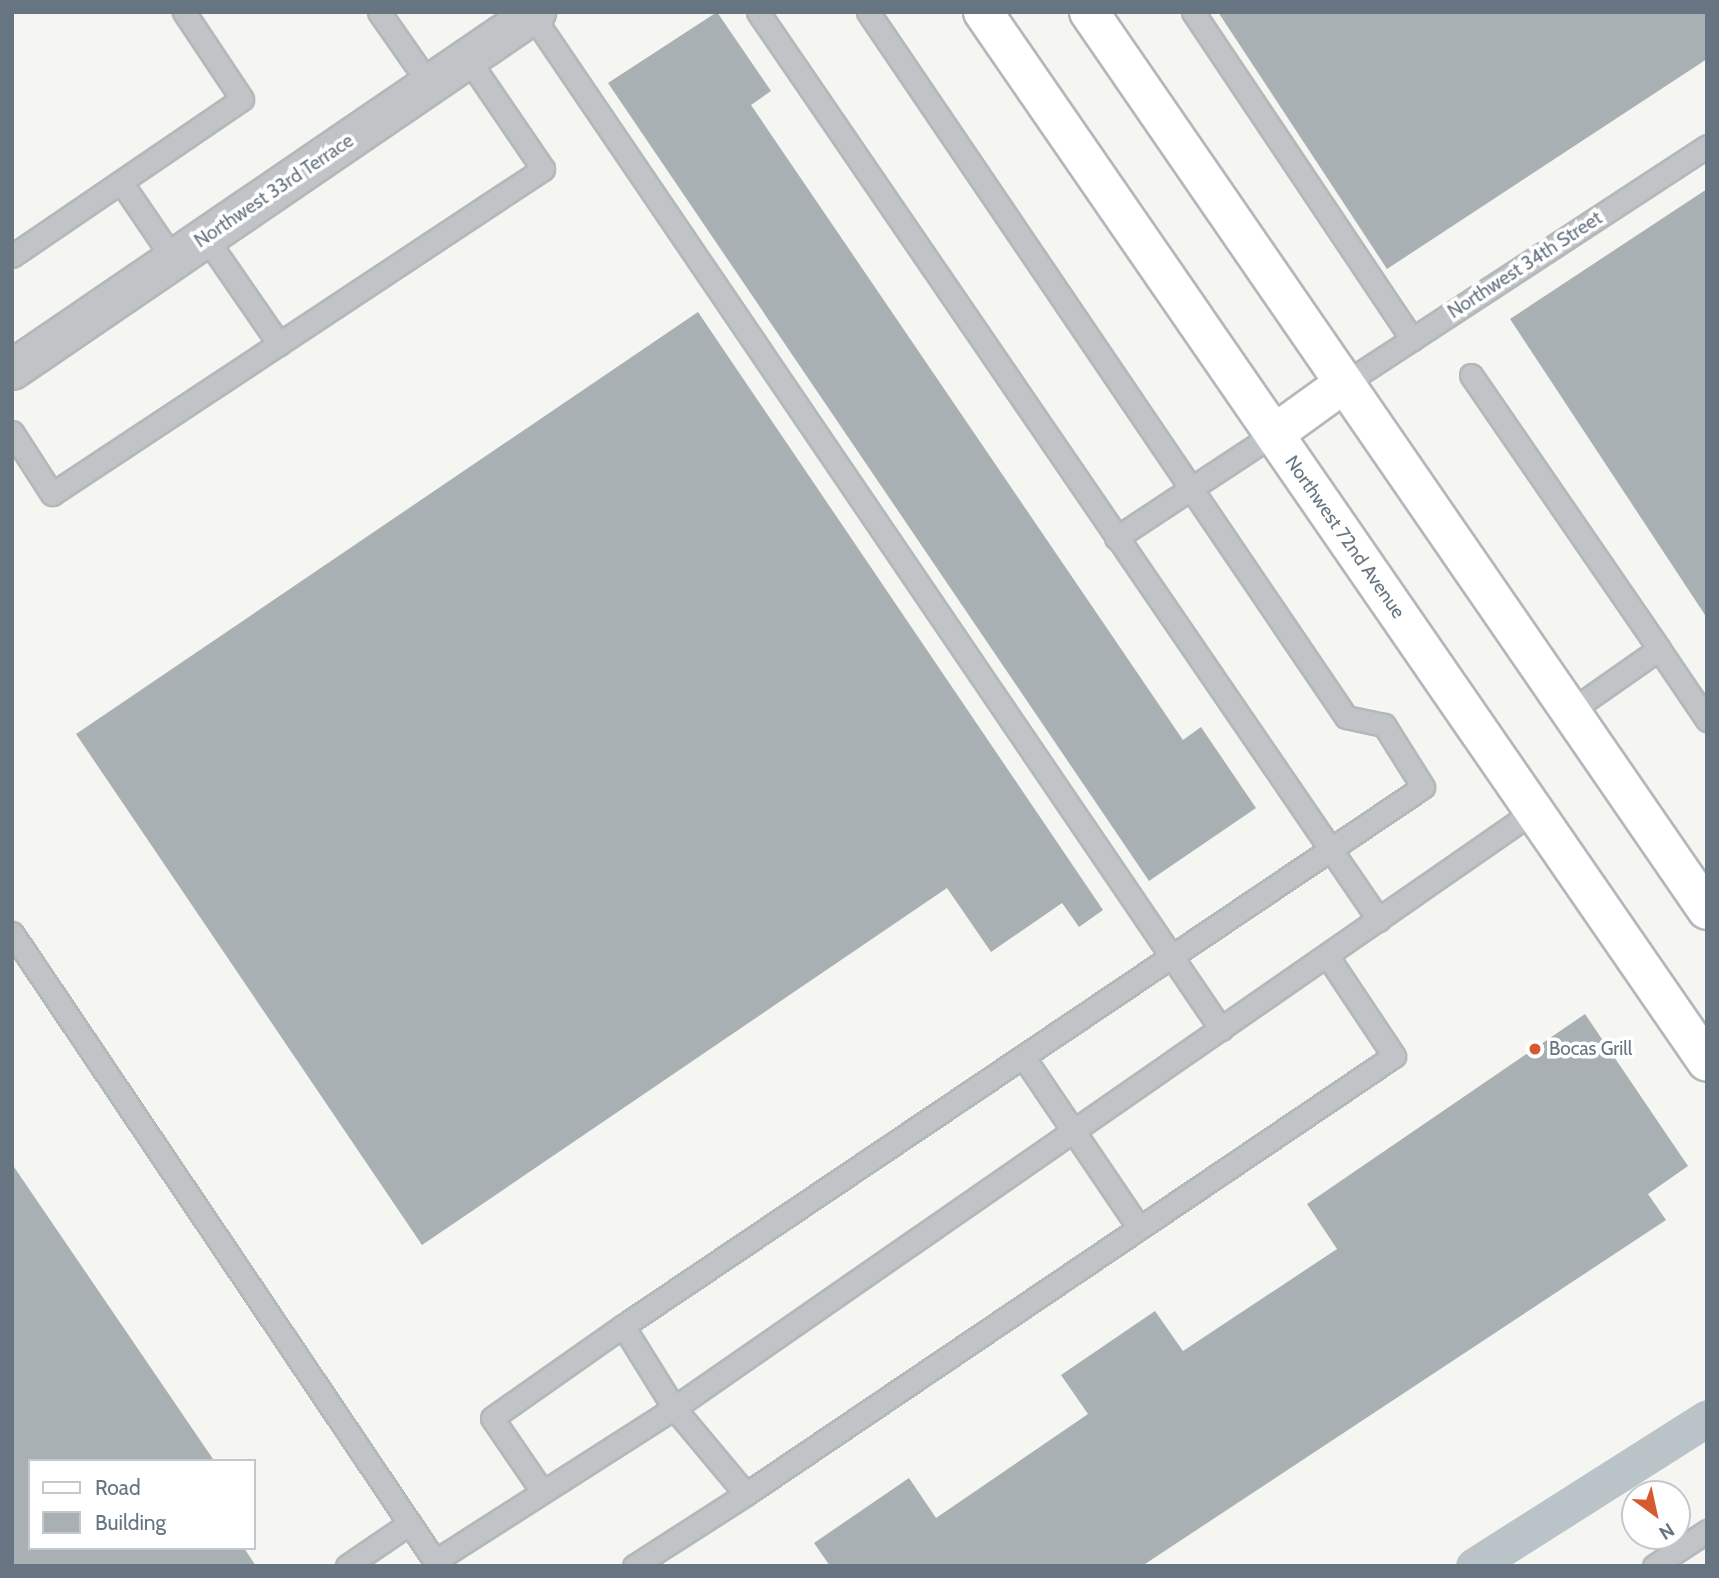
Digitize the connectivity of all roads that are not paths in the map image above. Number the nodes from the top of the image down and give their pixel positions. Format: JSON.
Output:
{"nodes":[{"id":1,"x":184,"y":12,"type":"edge"},
{"id":2,"x":379,"y":12,"type":"edge"},
{"id":3,"x":758,"y":12,"type":"edge"},
{"id":4,"x":869,"y":12,"type":"edge"},
{"id":5,"x":983,"y":12,"type":"edge"},
{"id":6,"x":1089,"y":12,"type":"edge"},
{"id":7,"x":1193,"y":12,"type":"edge"},
{"id":8,"x":533,"y":13,"type":"edge"},
{"id":9,"x":468,"y":59,"type":"junction"},
{"id":10,"x":430,"y":85,"type":"junction"},
{"id":11,"x":1707,"y":146,"type":"edge"},
{"id":12,"x":121,"y":182,"type":"junction"},
{"id":13,"x":206,"y":238,"type":"junction"},
{"id":14,"x":12,"y":256,"type":"edge"},
{"id":15,"x":174,"y":260,"type":"junction"},
{"id":16,"x":1412,"y":339,"type":"junction"},
{"id":17,"x":279,"y":344,"type":"junction"},
{"id":18,"x":12,"y":370,"type":"edge"},
{"id":19,"x":1472,"y":376,"type":"dead end"},
{"id":20,"x":1342,"y":385,"type":"junction"},
{"id":21,"x":12,"y":432,"type":"edge"},
{"id":22,"x":1274,"y":433,"type":"junction"},
{"id":23,"x":1190,"y":486,"type":"junction"},
{"id":24,"x":1116,"y":538,"type":"junction"},
{"id":25,"x":1659,"y":649,"type":"junction"},
{"id":26,"x":1569,"y":712,"type":"junction"},
{"id":27,"x":1707,"y":720,"type":"edge"},
{"id":28,"x":1534,"y":811,"type":"junction"},
{"id":29,"x":1330,"y":849,"type":"junction"},
{"id":30,"x":1707,"y":910,"type":"edge"},
{"id":31,"x":1379,"y":920,"type":"junction"},
{"id":32,"x":12,"y":933,"type":"edge"},
{"id":33,"x":1328,"y":957,"type":"junction"},
{"id":34,"x":1174,"y":959,"type":"junction"},
{"id":35,"x":1221,"y":1029,"type":"junction"},
{"id":36,"x":1024,"y":1058,"type":"junction"},
{"id":37,"x":1707,"y":1062,"type":"edge"},
{"id":38,"x":1073,"y":1130,"type":"junction"},
{"id":39,"x":1139,"y":1228,"type":"junction"},
{"id":40,"x":623,"y":1326,"type":"junction"},
{"id":41,"x":674,"y":1408,"type":"junction"},
{"id":42,"x":542,"y":1491,"type":"junction"},
{"id":43,"x":746,"y":1494,"type":"junction"},
{"id":44,"x":410,"y":1523,"type":"junction"},
{"id":45,"x":1707,"y":1531,"type":"edge"},
{"id":46,"x":435,"y":1563,"type":"edge"},
{"id":47,"x":347,"y":1566,"type":"edge"},
{"id":48,"x":634,"y":1566,"type":"edge"},
{"id":49,"x":1654,"y":1566,"type":"edge"}],
"edges":[{"from":1,"to":12,"type":"lane"},
{"from":2,"to":10,"type":"lane"},
{"from":3,"to":24,"type":"lane"},
{"from":4,"to":23,"type":"lane"},
{"from":5,"to":22,"type":"main road","name":"Northwest 72nd Avenue"},
{"from":6,"to":20,"type":"main road"},
{"from":7,"to":16,"type":"lane"},
{"from":8,"to":9,"type":"street","name":"Northwest 33rd Terrace"},
{"from":8,"to":34,"type":"lane"},
{"from":9,"to":10,"type":"street","name":"Northwest 33rd Terrace"},
{"from":9,"to":17,"type":"lane"},
{"from":10,"to":13,"type":"street","name":"Northwest 33rd Terrace"},
{"from":11,"to":16,"type":"lane","name":"Northwest 34th Street"},
{"from":12,"to":14,"type":"lane"},
{"from":12,"to":15,"type":"lane"},
{"from":13,"to":15,"type":"street","name":"Northwest 33rd Terrace"},
{"from":13,"to":17,"type":"lane"},
{"from":15,"to":18,"type":"street","name":"Northwest 33rd Terrace"},
{"from":16,"to":20,"type":"lane","name":"Northwest 34th Street"},
{"from":17,"to":21,"type":"lane"},
{"from":19,"to":25,"type":"lane"},
{"from":20,"to":22,"type":"main road"},
{"from":20,"to":26,"type":"main road"},
{"from":22,"to":23,"type":"lane"},
{"from":22,"to":28,"type":"main road","name":"Northwest 72nd Avenue"},
{"from":23,"to":24,"type":"lane"},
{"from":23,"to":29,"type":"lane"},
{"from":24,"to":29,"type":"lane"},
{"from":25,"to":26,"type":"lane"},
{"from":25,"to":27,"type":"lane"},
{"from":26,"to":30,"type":"main road"},
{"from":28,"to":31,"type":"lane"},
{"from":28,"to":37,"type":"main road","name":"Northwest 72nd Avenue"},
{"from":29,"to":31,"type":"lane"},
{"from":29,"to":34,"type":"lane"},
{"from":31,"to":33,"type":"lane"},
{"from":32,"to":44,"type":"lane"},
{"from":33,"to":35,"type":"lane"},
{"from":33,"to":39,"type":"lane"},
{"from":34,"to":35,"type":"lane"},
{"from":34,"to":36,"type":"lane"},
{"from":35,"to":38,"type":"lane"},
{"from":36,"to":38,"type":"lane"},
{"from":36,"to":40,"type":"lane"},
{"from":38,"to":39,"type":"lane"},
{"from":38,"to":41,"type":"lane"},
{"from":39,"to":43,"type":"lane"},
{"from":40,"to":41,"type":"lane"},
{"from":40,"to":42,"type":"lane"},
{"from":41,"to":42,"type":"lane"},
{"from":41,"to":43,"type":"lane"},
{"from":42,"to":46,"type":"lane"},
{"from":43,"to":48,"type":"lane"},
{"from":44,"to":46,"type":"lane"},
{"from":44,"to":47,"type":"lane"},
{"from":45,"to":49,"type":"lane"}]}
